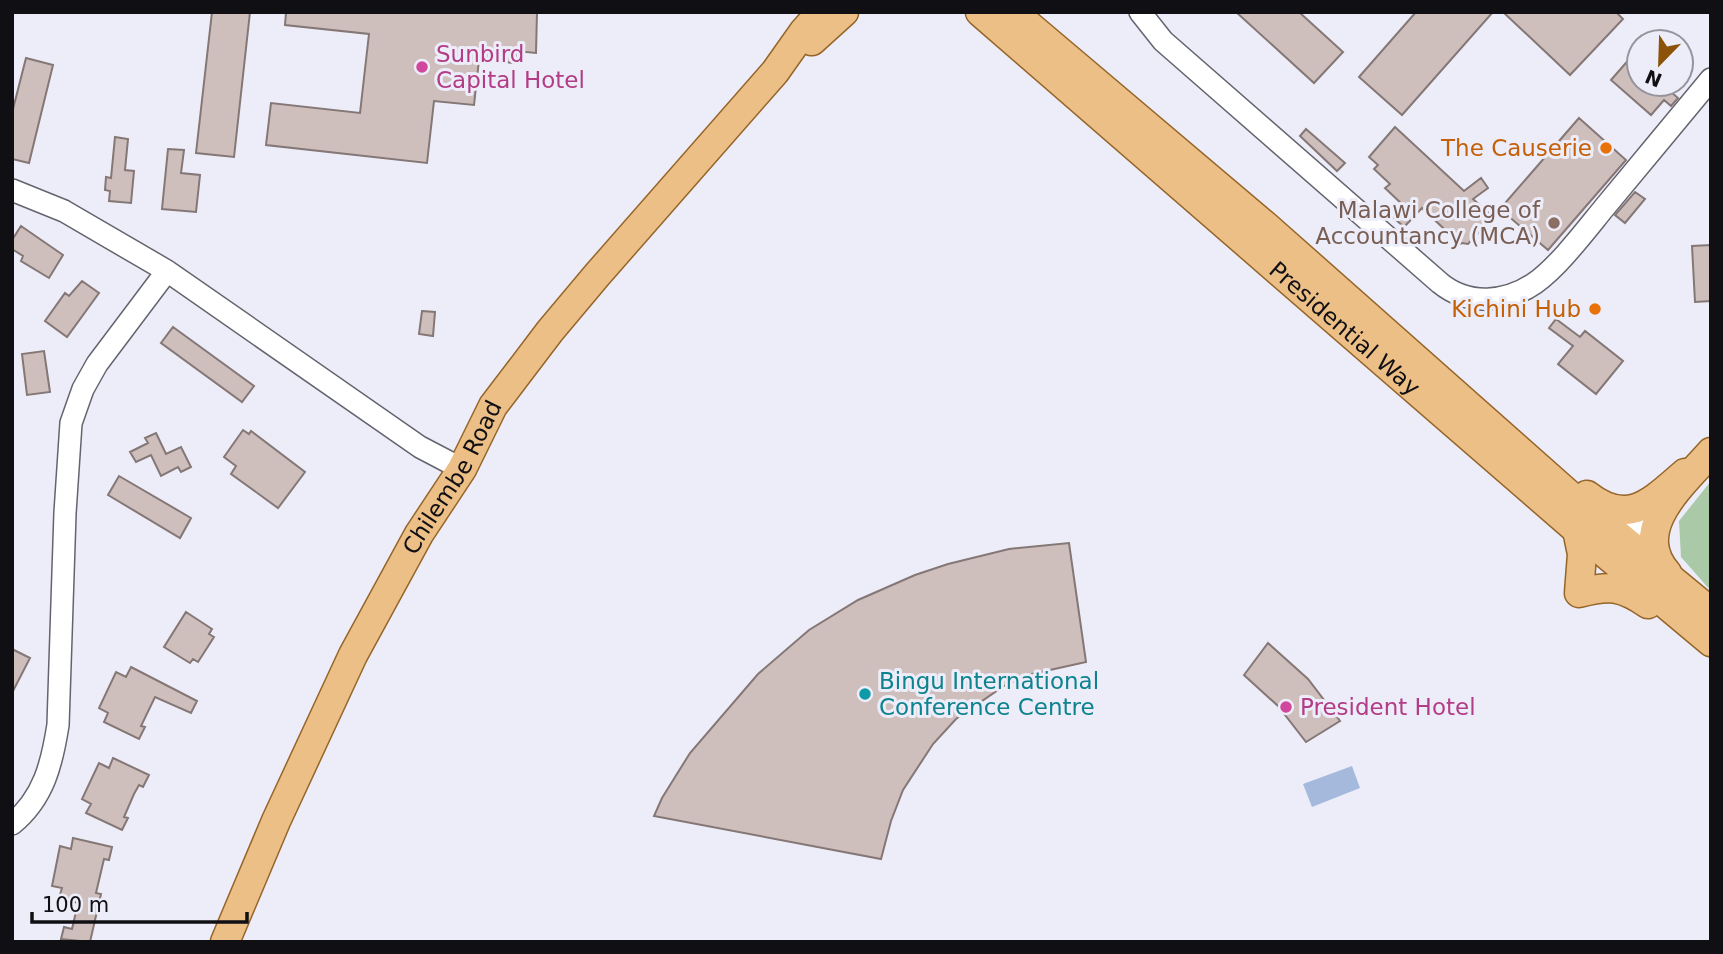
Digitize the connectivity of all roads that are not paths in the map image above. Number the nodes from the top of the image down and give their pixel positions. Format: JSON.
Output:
{"nodes":[{"id":1,"x":821,"y":12,"type":"edge"},
{"id":2,"x":844,"y":12,"type":"edge"},
{"id":3,"x":980,"y":12,"type":"edge"},
{"id":4,"x":1013,"y":12,"type":"edge"},
{"id":5,"x":1140,"y":12,"type":"edge"},
{"id":6,"x":775,"y":72,"type":"junction"},
{"id":7,"x":1711,"y":79,"type":"edge"},
{"id":8,"x":12,"y":190,"type":"edge"},
{"id":9,"x":167,"y":271,"type":"junction"},
{"id":10,"x":1449,"y":389,"type":"junction"},
{"id":11,"x":1711,"y":442,"type":"edge"},
{"id":12,"x":1711,"y":452,"type":"edge"},
{"id":13,"x":461,"y":469,"type":"junction"},
{"id":14,"x":1685,"y":473,"type":"junction"},
{"id":15,"x":1577,"y":530,"type":"junction"},
{"id":16,"x":1617,"y":549,"type":"junction"},
{"id":17,"x":1676,"y":583,"type":"junction"},
{"id":18,"x":1711,"y":612,"type":"edge"},
{"id":19,"x":1711,"y":642,"type":"edge"},
{"id":20,"x":1711,"y":659,"type":"edge"},
{"id":21,"x":12,"y":824,"type":"edge"},
{"id":22,"x":225,"y":942,"type":"edge"}],
"edges":[{"from":1,"to":6,"type":"main road"},
{"from":2,"to":6,"type":"main road"},
{"from":3,"to":15,"type":"main road","name":"Presidential Way"},
{"from":4,"to":10,"type":"main road","name":"Presidential Way"},
{"from":5,"to":7,"type":"street"},
{"from":6,"to":13,"type":"main road","name":"Chilembe Road"},
{"from":8,"to":9,"type":"street"},
{"from":9,"to":13,"type":"street"},
{"from":9,"to":21,"type":"street"},
{"from":10,"to":14,"type":"main road"},
{"from":10,"to":16,"type":"main road","name":"Presidential Way"},
{"from":11,"to":14,"type":"street"},
{"from":12,"to":17,"type":"main road"},
{"from":13,"to":22,"type":"main road","name":"Chilembe Road"},
{"from":14,"to":16,"type":"street"},
{"from":15,"to":16,"type":"main road","name":"Presidential Way"},
{"from":15,"to":20,"type":"main road"},
{"from":16,"to":17,"type":"main road","name":"Presidential Way"},
{"from":16,"to":19,"type":"main road","name":"Presidential Way"},
{"from":17,"to":18,"type":"main road","name":"Presidential Way"}]}
